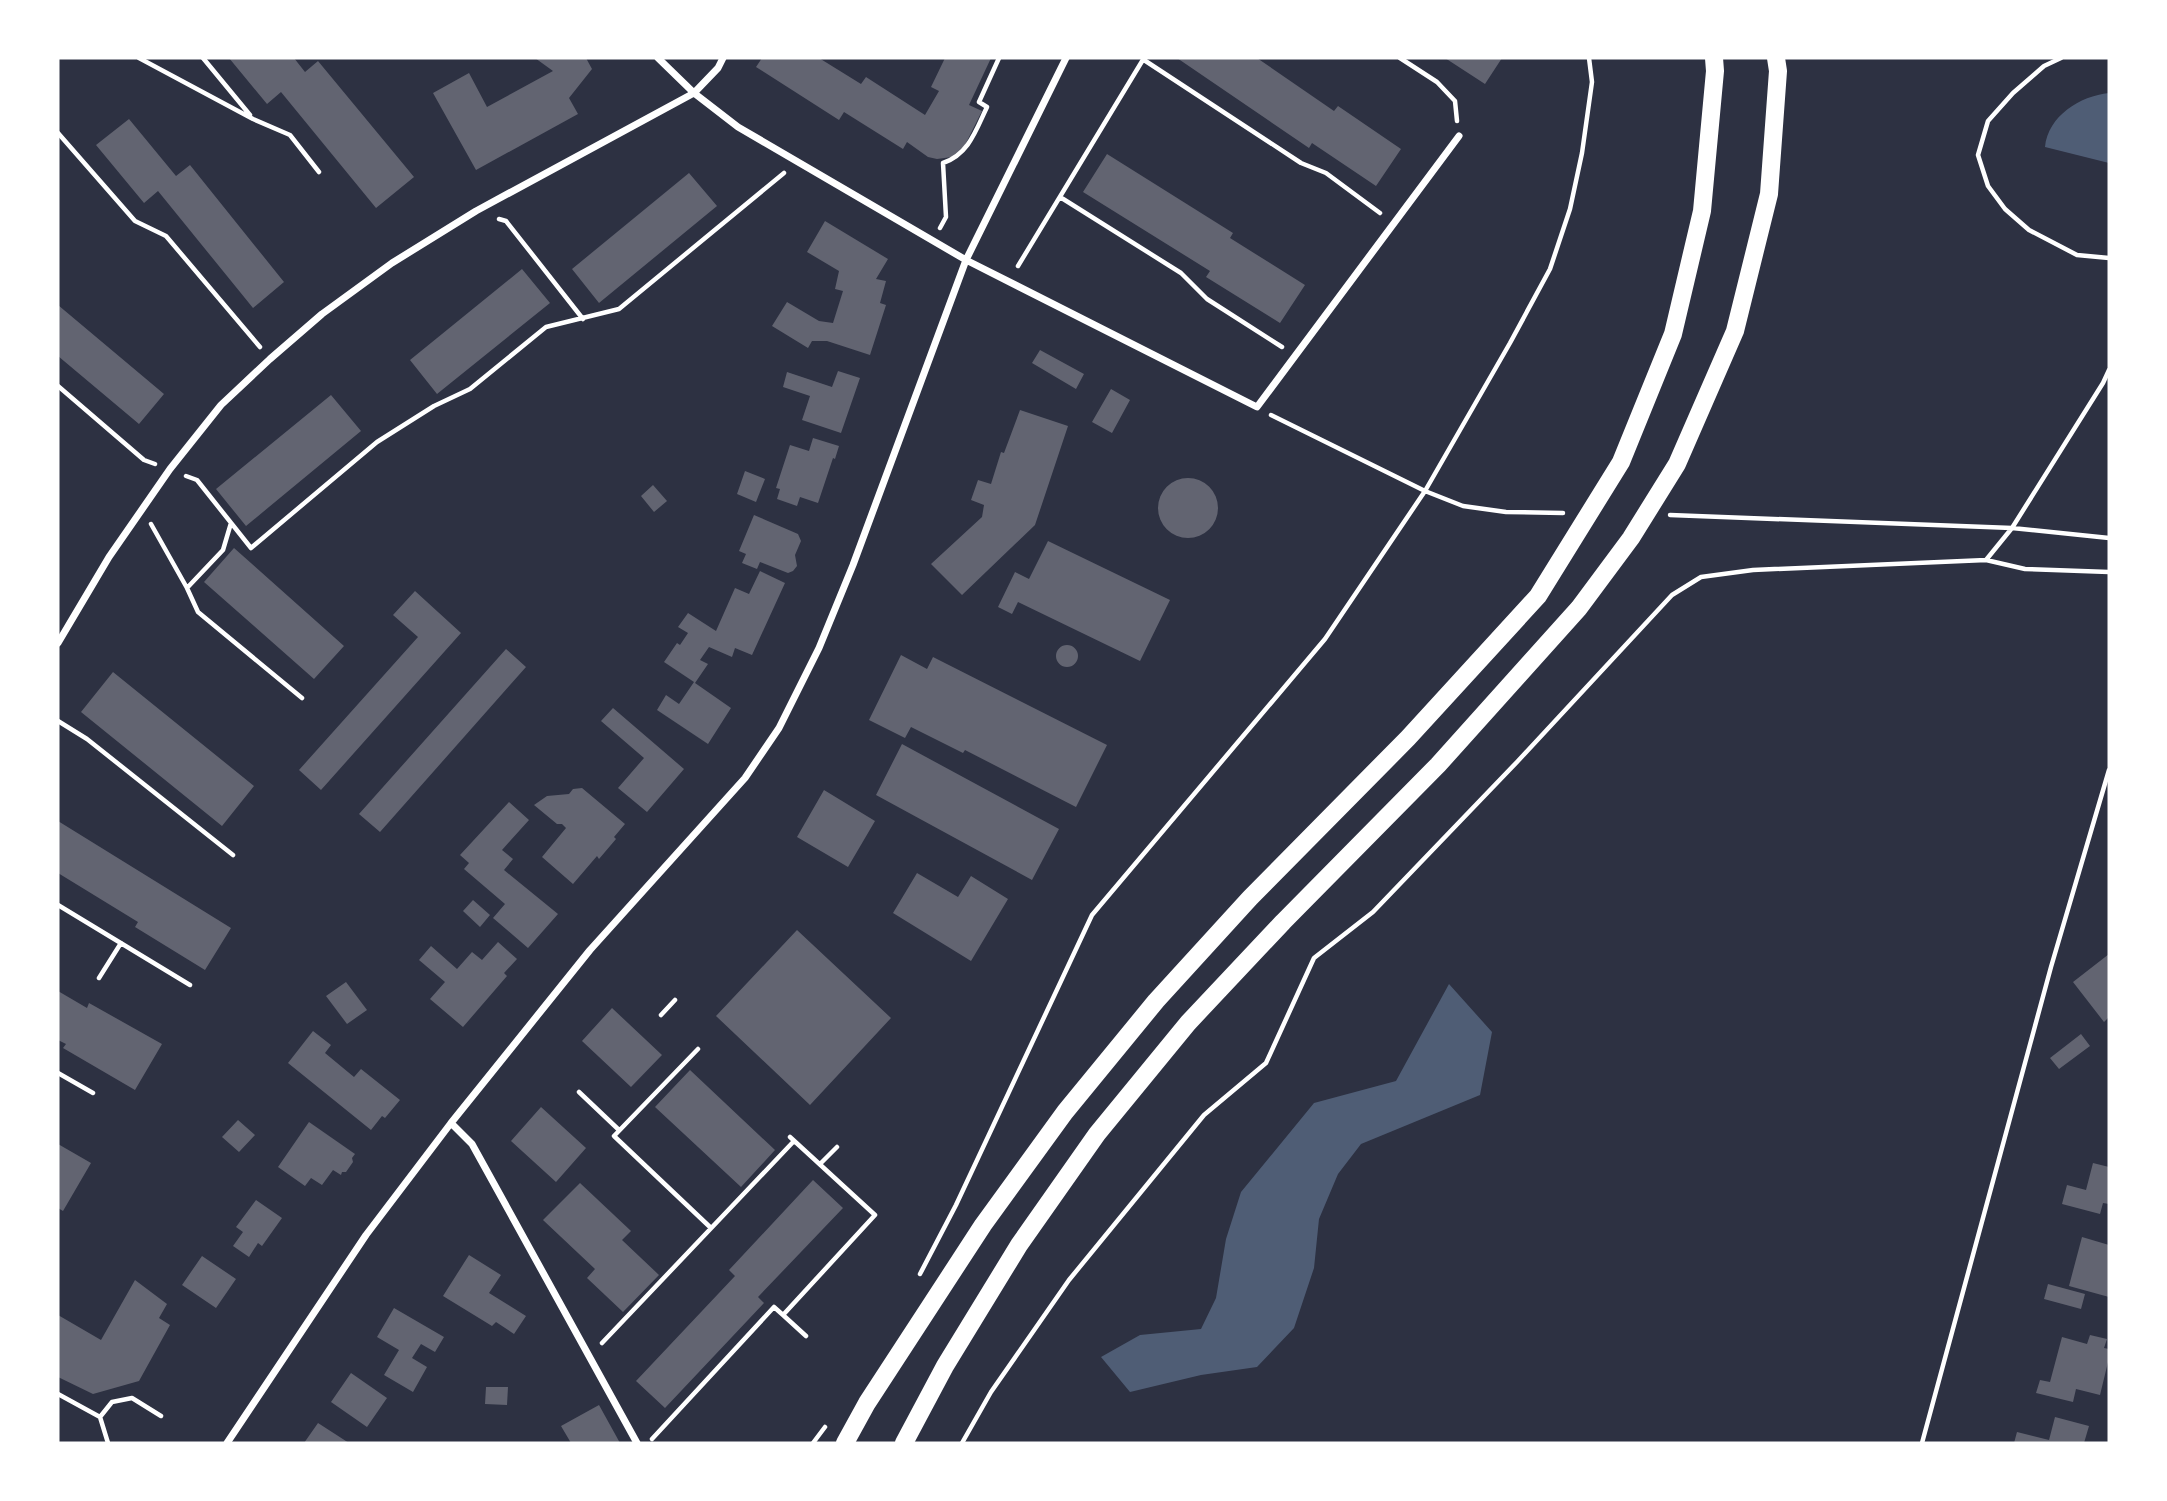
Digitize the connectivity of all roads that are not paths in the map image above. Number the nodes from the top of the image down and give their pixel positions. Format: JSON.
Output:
{"nodes":[{"id":1,"x":658,"y":58,"type":"edge"},
{"id":2,"x":723,"y":58,"type":"edge"},
{"id":3,"x":1066,"y":58,"type":"edge"},
{"id":4,"x":1714,"y":58,"type":"edge"},
{"id":5,"x":1776,"y":58,"type":"edge"},
{"id":6,"x":694,"y":93,"type":"junction"},
{"id":7,"x":1459,"y":136,"type":"road end"},
{"id":8,"x":966,"y":260,"type":"junction"},
{"id":9,"x":58,"y":643,"type":"edge"},
{"id":10,"x":451,"y":1123,"type":"junction"},
{"id":11,"x":227,"y":1443,"type":"edge"},
{"id":12,"x":636,"y":1443,"type":"edge"},
{"id":13,"x":845,"y":1443,"type":"edge"},
{"id":14,"x":904,"y":1443,"type":"edge"}],
"edges":[{"from":1,"to":6,"type":"street"},
{"from":2,"to":6,"type":"street"},
{"from":3,"to":8,"type":"street"},
{"from":4,"to":13,"type":"main road"},
{"from":5,"to":14,"type":"main road"},
{"from":6,"to":8,"type":"street"},
{"from":6,"to":9,"type":"street"},
{"from":7,"to":8,"type":"street"},
{"from":8,"to":10,"type":"street"},
{"from":10,"to":11,"type":"street"},
{"from":10,"to":12,"type":"street"}]}
